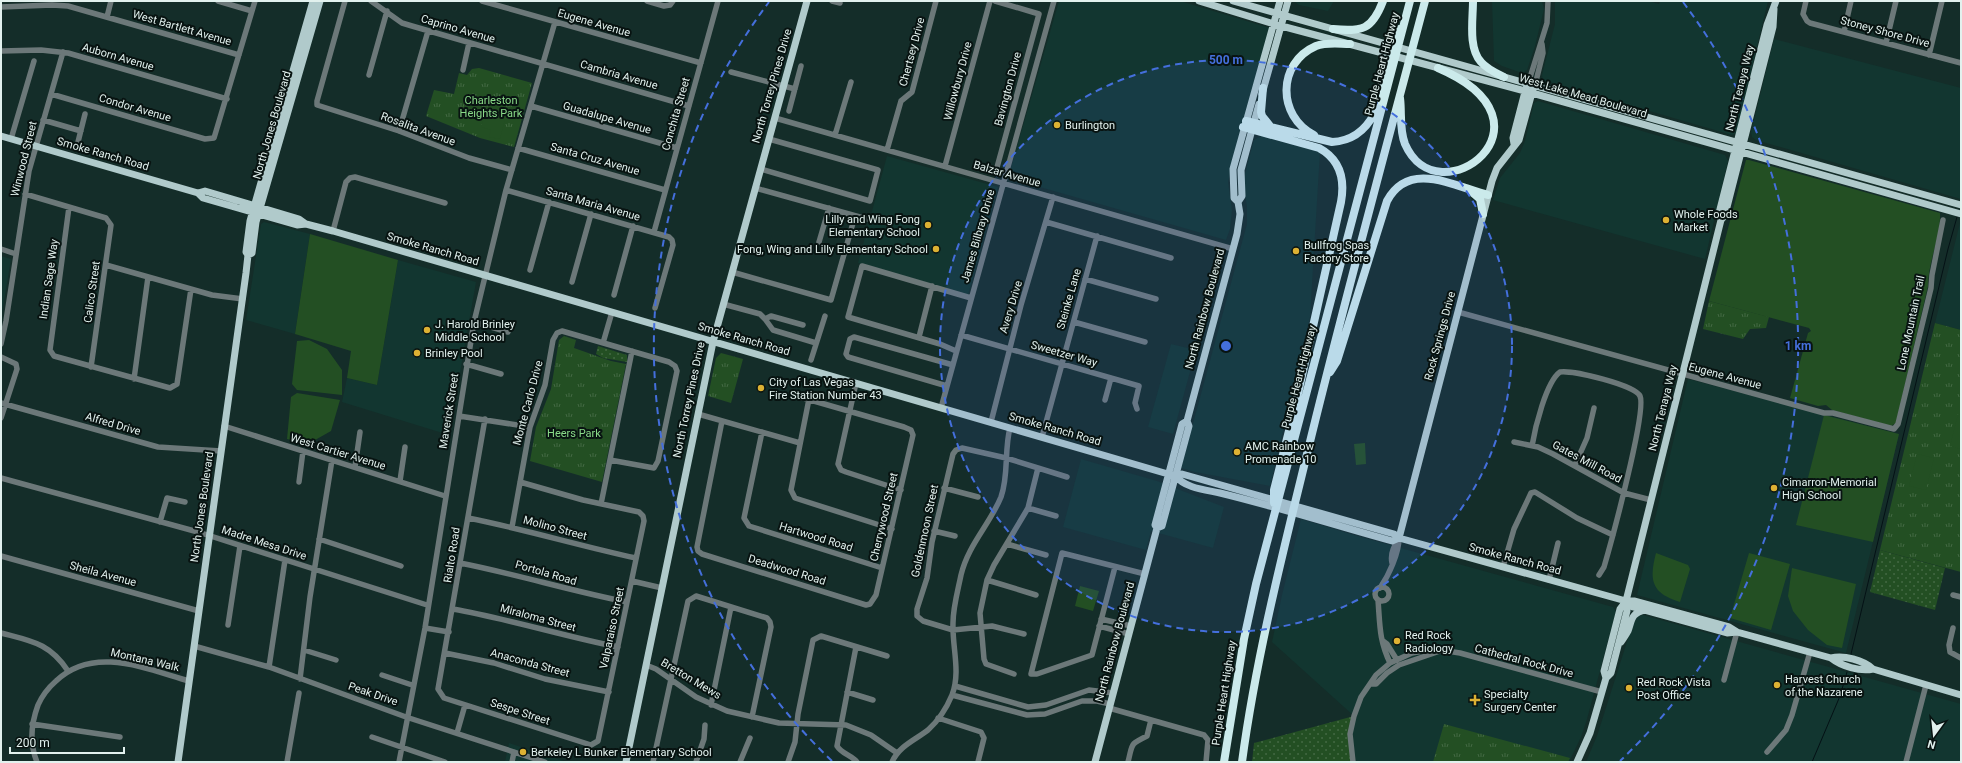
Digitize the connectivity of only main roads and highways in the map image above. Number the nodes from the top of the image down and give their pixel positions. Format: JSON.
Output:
{"nodes":[{"id":1,"x":313,"y":1,"type":"edge"},
{"id":2,"x":320,"y":1,"type":"edge"},
{"id":3,"x":807,"y":1,"type":"edge"},
{"id":4,"x":1198,"y":1,"type":"edge"},
{"id":5,"x":1233,"y":1,"type":"edge"},
{"id":6,"x":1280,"y":1,"type":"edge"},
{"id":7,"x":1288,"y":1,"type":"edge"},
{"id":8,"x":1383,"y":1,"type":"edge"},
{"id":9,"x":1410,"y":1,"type":"edge"},
{"id":10,"x":1425,"y":1,"type":"edge"},
{"id":11,"x":1473,"y":1,"type":"edge"},
{"id":12,"x":1776,"y":1,"type":"edge"},
{"id":13,"x":1774,"y":9,"type":"junction"},
{"id":14,"x":1277,"y":14,"type":"junction"},
{"id":15,"x":1284,"y":16,"type":"junction"},
{"id":16,"x":1405,"y":19,"type":"junction"},
{"id":17,"x":1274,"y":24,"type":"junction"},
{"id":18,"x":1767,"y":25,"type":"junction"},
{"id":19,"x":1282,"y":26,"type":"junction"},
{"id":20,"x":1333,"y":29,"type":"junction"},
{"id":21,"x":1770,"y":42,"type":"junction"},
{"id":22,"x":1350,"y":44,"type":"junction"},
{"id":23,"x":1762,"y":45,"type":"junction"},
{"id":24,"x":1438,"y":68,"type":"junction"},
{"id":25,"x":1763,"y":69,"type":"junction"},
{"id":26,"x":1504,"y":77,"type":"junction"},
{"id":27,"x":1531,"y":84,"type":"junction"},
{"id":28,"x":1263,"y":88,"type":"junction"},
{"id":29,"x":1528,"y":92,"type":"junction"},
{"id":30,"x":1400,"y":94,"type":"junction"},
{"id":31,"x":1569,"y":104,"type":"junction"},
{"id":32,"x":1603,"y":104,"type":"junction"},
{"id":33,"x":1632,"y":112,"type":"junction"},
{"id":34,"x":1602,"y":113,"type":"junction"},
{"id":35,"x":1372,"y":118,"type":"junction"},
{"id":36,"x":1657,"y":119,"type":"junction"},
{"id":37,"x":1628,"y":120,"type":"junction"},
{"id":38,"x":1249,"y":125,"type":"junction"},
{"id":39,"x":1271,"y":127,"type":"junction"},
{"id":40,"x":1654,"y":128,"type":"junction"},
{"id":41,"x":1694,"y":129,"type":"junction"},
{"id":42,"x":278,"y":133,"type":"junction"},
{"id":43,"x":1,"y":136,"type":"edge"},
{"id":44,"x":1741,"y":142,"type":"junction"},
{"id":45,"x":1738,"y":152,"type":"junction"},
{"id":46,"x":1831,"y":169,"type":"junction"},
{"id":47,"x":1829,"y":177,"type":"junction"},
{"id":48,"x":1471,"y":191,"type":"junction"},
{"id":49,"x":1488,"y":195,"type":"junction"},
{"id":50,"x":1902,"y":198,"type":"junction"},
{"id":51,"x":1942,"y":200,"type":"junction"},
{"id":52,"x":1961,"y":205,"type":"edge"},
{"id":53,"x":1961,"y":209,"type":"edge"},
{"id":54,"x":256,"y":210,"type":"junction"},
{"id":55,"x":1947,"y":210,"type":"junction"},
{"id":56,"x":1483,"y":214,"type":"junction"},
{"id":57,"x":1961,"y":214,"type":"edge"},
{"id":58,"x":713,"y":342,"type":"junction"},
{"id":59,"x":1325,"y":379,"type":"junction"},
{"id":60,"x":1172,"y":475,"type":"junction"},
{"id":61,"x":1273,"y":519,"type":"junction"},
{"id":62,"x":1399,"y":538,"type":"junction"},
{"id":63,"x":1626,"y":601,"type":"junction"},
{"id":64,"x":1645,"y":610,"type":"junction"},
{"id":65,"x":1737,"y":632,"type":"junction"},
{"id":66,"x":1617,"y":648,"type":"junction"},
{"id":67,"x":1606,"y":678,"type":"junction"},
{"id":68,"x":1961,"y":695,"type":"edge"},
{"id":69,"x":178,"y":762,"type":"edge"},
{"id":70,"x":626,"y":762,"type":"edge"},
{"id":71,"x":1095,"y":762,"type":"edge"},
{"id":72,"x":1224,"y":762,"type":"edge"},
{"id":73,"x":1242,"y":762,"type":"edge"},
{"id":74,"x":1577,"y":762,"type":"edge"}],
"edges":[{"from":1,"to":42,"type":"main road","name":"North Jones Boulevard"},
{"from":2,"to":42,"type":"main road","name":"North Jones Boulevard"},
{"from":3,"to":58,"type":"main road","name":"North Torrey Pines Drive"},
{"from":4,"to":17,"type":"main road","name":"West Lake Mead Boulevard"},
{"from":5,"to":14,"type":"main road","name":"West Lake Mead Boulevard"},
{"from":6,"to":14,"type":"main road","name":"North Rainbow Boulevard"},
{"from":7,"to":15,"type":"main road","name":"North Rainbow Boulevard"},
{"from":8,"to":20,"type":"highway"},
{"from":9,"to":16,"type":"highway","name":"Purple Heart Highway"},
{"from":10,"to":30,"type":"highway"},
{"from":11,"to":26,"type":"highway"},
{"from":12,"to":13,"type":"main road","name":"North Tenaya Way"},
{"from":13,"to":18,"type":"main road","name":"North Tenaya Way"},
{"from":13,"to":21,"type":"main road","name":"North Tenaya Way"},
{"from":14,"to":15,"type":"main road","name":"West Lake Mead Boulevard"},
{"from":14,"to":17,"type":"main road","name":"North Rainbow Boulevard"},
{"from":15,"to":19,"type":"main road","name":"North Rainbow Boulevard"},
{"from":15,"to":20,"type":"main road","name":"West Lake Mead Boulevard"},
{"from":16,"to":35,"type":"highway"},
{"from":16,"to":61,"type":"highway","name":"Purple Heart Highway"},
{"from":17,"to":19,"type":"main road","name":"West Lake Mead Boulevard"},
{"from":17,"to":38,"type":"main road","name":"North Rainbow Boulevard"},
{"from":18,"to":21,"type":"main road"},
{"from":18,"to":23,"type":"main road","name":"North Tenaya Way"},
{"from":19,"to":22,"type":"main road","name":"West Lake Mead Boulevard"},
{"from":19,"to":28,"type":"main road","name":"North Rainbow Boulevard"},
{"from":20,"to":26,"type":"main road","name":"West Lake Mead Boulevard"},
{"from":21,"to":25,"type":"main road","name":"North Tenaya Way"},
{"from":22,"to":24,"type":"main road","name":"West Lake Mead Boulevard"},
{"from":22,"to":35,"type":"highway"},
{"from":23,"to":25,"type":"main road"},
{"from":23,"to":44,"type":"main road","name":"North Tenaya Way"},
{"from":24,"to":29,"type":"main road","name":"West Lake Mead Boulevard"},
{"from":24,"to":30,"type":"highway"},
{"from":25,"to":44,"type":"main road","name":"North Tenaya Way"},
{"from":26,"to":27,"type":"main road","name":"West Lake Mead Boulevard"},
{"from":27,"to":29,"type":"main road","name":"Rock Springs Drive"},
{"from":27,"to":32,"type":"main road","name":"West Lake Mead Boulevard"},
{"from":28,"to":38,"type":"main road","name":"North Rainbow Boulevard"},
{"from":28,"to":39,"type":"highway"},
{"from":29,"to":31,"type":"main road","name":"West Lake Mead Boulevard"},
{"from":29,"to":49,"type":"main road","name":"Rock Springs Drive"},
{"from":30,"to":59,"type":"highway"},
{"from":31,"to":32,"type":"main road"},
{"from":31,"to":34,"type":"main road","name":"West Lake Mead Boulevard"},
{"from":32,"to":33,"type":"main road","name":"West Lake Mead Boulevard"},
{"from":33,"to":34,"type":"main road"},
{"from":33,"to":36,"type":"main road","name":"West Lake Mead Boulevard"},
{"from":34,"to":37,"type":"main road","name":"West Lake Mead Boulevard"},
{"from":35,"to":39,"type":"highway"},
{"from":36,"to":37,"type":"main road"},
{"from":36,"to":41,"type":"main road","name":"West Lake Mead Boulevard"},
{"from":37,"to":40,"type":"main road","name":"West Lake Mead Boulevard"},
{"from":38,"to":39,"type":"highway"},
{"from":38,"to":60,"type":"main road","name":"North Rainbow Boulevard"},
{"from":38,"to":61,"type":"highway"},
{"from":40,"to":41,"type":"main road"},
{"from":40,"to":45,"type":"main road","name":"West Lake Mead Boulevard"},
{"from":41,"to":44,"type":"main road","name":"West Lake Mead Boulevard"},
{"from":42,"to":54,"type":"main road","name":"North Jones Boulevard"},
{"from":43,"to":54,"type":"main road","name":"Smoke Ranch Road"},
{"from":44,"to":45,"type":"main road","name":"North Tenaya Way"},
{"from":44,"to":46,"type":"main road","name":"West Lake Mead Boulevard"},
{"from":45,"to":47,"type":"main road","name":"West Lake Mead Boulevard"},
{"from":45,"to":63,"type":"main road","name":"North Tenaya Way"},
{"from":46,"to":47,"type":"main road"},
{"from":46,"to":51,"type":"main road","name":"West Lake Mead Boulevard"},
{"from":47,"to":50,"type":"main road","name":"West Lake Mead Boulevard"},
{"from":48,"to":49,"type":"highway"},
{"from":48,"to":56,"type":"highway"},
{"from":48,"to":59,"type":"highway"},
{"from":49,"to":56,"type":"main road","name":"Rock Springs Drive"},
{"from":50,"to":51,"type":"main road"},
{"from":50,"to":55,"type":"main road","name":"West Lake Mead Boulevard"},
{"from":51,"to":52,"type":"main road","name":"West Lake Mead Boulevard"},
{"from":53,"to":55,"type":"main road"},
{"from":54,"to":58,"type":"main road","name":"Smoke Ranch Road"},
{"from":54,"to":69,"type":"main road","name":"North Jones Boulevard"},
{"from":55,"to":57,"type":"main road","name":"West Lake Mead Boulevard"},
{"from":56,"to":62,"type":"main road","name":"Rock Springs Drive"},
{"from":58,"to":60,"type":"main road","name":"Smoke Ranch Road"},
{"from":58,"to":70,"type":"main road","name":"North Torrey Pines Drive"},
{"from":59,"to":73,"type":"highway"},
{"from":60,"to":62,"type":"main road","name":"Smoke Ranch Road"},
{"from":60,"to":71,"type":"main road","name":"North Rainbow Boulevard"},
{"from":61,"to":72,"type":"highway","name":"Purple Heart Highway"},
{"from":62,"to":63,"type":"main road","name":"Smoke Ranch Road"},
{"from":63,"to":64,"type":"main road","name":"Smoke Ranch Road"},
{"from":63,"to":65,"type":"main road","name":"Smoke Ranch Road"},
{"from":63,"to":66,"type":"main road","name":"North Tenaya Way"},
{"from":63,"to":67,"type":"main road","name":"North Tenaya Way"},
{"from":64,"to":65,"type":"main road","name":"Smoke Ranch Road"},
{"from":64,"to":66,"type":"main road"},
{"from":65,"to":68,"type":"main road","name":"Smoke Ranch Road"},
{"from":66,"to":67,"type":"main road","name":"North Tenaya Way"},
{"from":67,"to":74,"type":"main road","name":"North Tenaya Way"}]}
